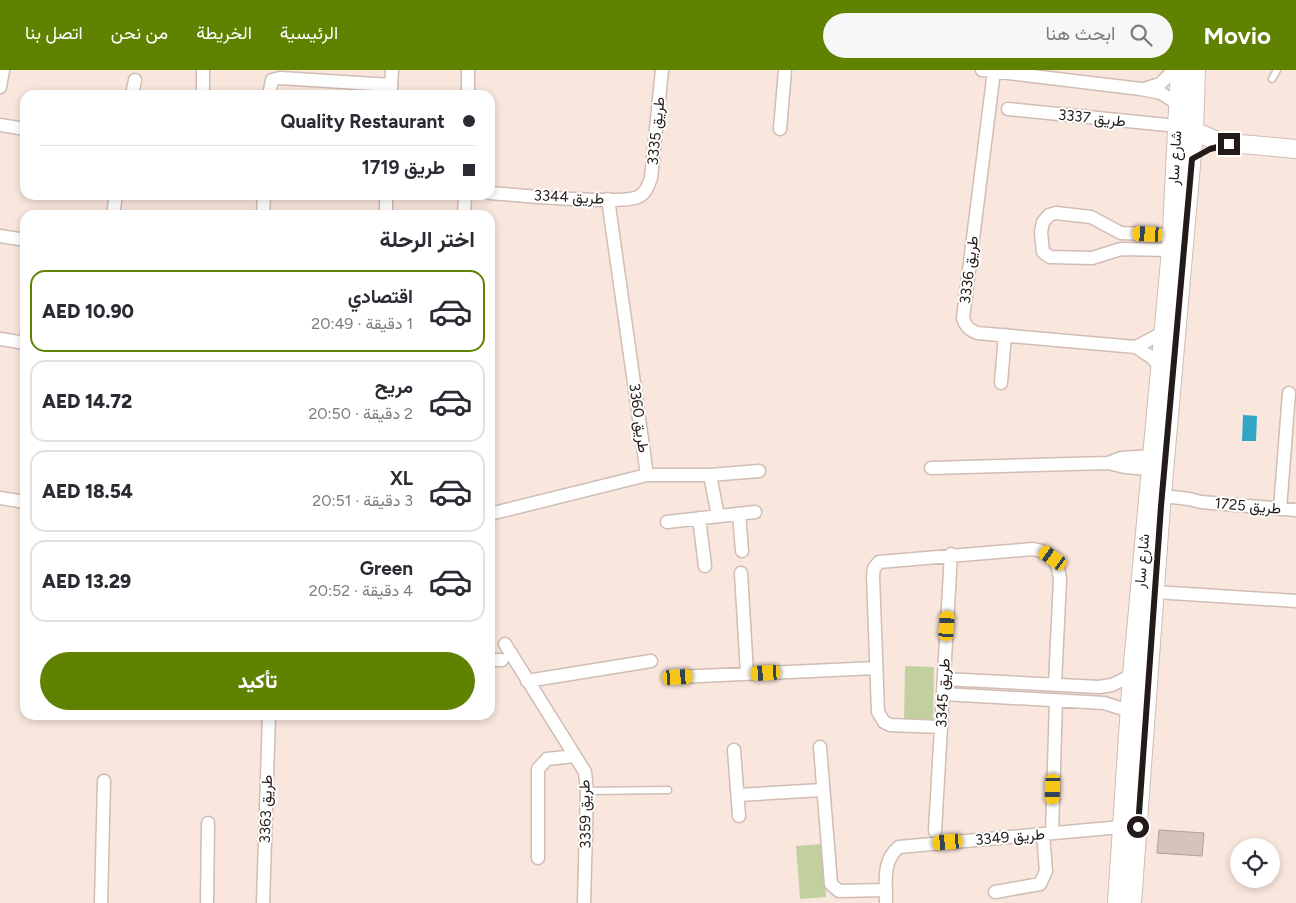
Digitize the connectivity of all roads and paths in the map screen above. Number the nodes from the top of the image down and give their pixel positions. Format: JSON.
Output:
{"nodes":[{"id":1,"x":3,"y":70,"type":"edge"},
{"id":2,"x":203,"y":70,"type":"edge"},
{"id":3,"x":392,"y":70,"type":"edge"},
{"id":4,"x":468,"y":70,"type":"edge"},
{"id":5,"x":662,"y":70,"type":"edge"},
{"id":6,"x":786,"y":70,"type":"edge"},
{"id":7,"x":1174,"y":70,"type":"edge"},
{"id":8,"x":1180,"y":70,"type":"edge"},
{"id":9,"x":1196,"y":70,"type":"edge"},
{"id":10,"x":1277,"y":70,"type":"edge"},
{"id":11,"x":988,"y":71,"type":"edge"},
{"id":12,"x":1272,"y":79,"type":"dead end"},
{"id":13,"x":135,"y":80,"type":"dead end"},
{"id":14,"x":0,"y":87,"type":"edge"},
{"id":15,"x":1141,"y":89,"type":"junction"},
{"id":16,"x":133,"y":90,"type":"edge"},
{"id":17,"x":203,"y":90,"type":"edge"},
{"id":18,"x":269,"y":90,"type":"edge"},
{"id":19,"x":391,"y":90,"type":"edge"},
{"id":20,"x":468,"y":90,"type":"edge"},
{"id":21,"x":1178,"y":104,"type":"junction"},
{"id":22,"x":1008,"y":109,"type":"dead end"},
{"id":23,"x":0,"y":125,"type":"edge"},
{"id":24,"x":1177,"y":126,"type":"junction"},
{"id":25,"x":20,"y":128,"type":"edge"},
{"id":26,"x":780,"y":129,"type":"dead end"},
{"id":27,"x":1194,"y":131,"type":"junction"},
{"id":28,"x":1229,"y":144,"type":"junction"},
{"id":29,"x":1296,"y":149,"type":"edge"},
{"id":30,"x":1192,"y":159,"type":"junction"},
{"id":31,"x":646,"y":191,"type":"joint"},
{"id":32,"x":495,"y":193,"type":"edge"},
{"id":33,"x":608,"y":199,"type":"junction"},
{"id":34,"x":0,"y":236,"type":"edge"},
{"id":35,"x":20,"y":239,"type":"edge"},
{"id":36,"x":1171,"y":243,"type":"junction"},
{"id":37,"x":1164,"y":332,"type":"junction"},
{"id":38,"x":1005,"y":335,"type":"junction"},
{"id":39,"x":0,"y":339,"type":"edge"},
{"id":40,"x":20,"y":343,"type":"edge"},
{"id":41,"x":1136,"y":347,"type":"junction"},
{"id":42,"x":1161,"y":367,"type":"junction"},
{"id":43,"x":1001,"y":383,"type":"dead end"},
{"id":44,"x":1289,"y":393,"type":"dead end"},
{"id":45,"x":1151,"y":462,"type":"junction"},
{"id":46,"x":931,"y":468,"type":"dead end"},
{"id":47,"x":759,"y":471,"type":"dead end"},
{"id":48,"x":648,"y":475,"type":"junction"},
{"id":49,"x":710,"y":475,"type":"junction"},
{"id":50,"x":0,"y":498,"type":"edge"},
{"id":51,"x":1155,"y":500,"type":"junction"},
{"id":52,"x":20,"y":501,"type":"edge"},
{"id":53,"x":1280,"y":509,"type":"junction"},
{"id":54,"x":1296,"y":510,"type":"edge"},
{"id":55,"x":755,"y":512,"type":"dead end"},
{"id":56,"x":495,"y":513,"type":"edge"},
{"id":57,"x":739,"y":514,"type":"junction"},
{"id":58,"x":718,"y":516,"type":"junction"},
{"id":59,"x":699,"y":518,"type":"junction"},
{"id":60,"x":667,"y":522,"type":"dead end"},
{"id":61,"x":742,"y":551,"type":"dead end"},
{"id":62,"x":951,"y":554,"type":"junction"},
{"id":63,"x":705,"y":566,"type":"dead end"},
{"id":64,"x":741,"y":573,"type":"dead end"},
{"id":65,"x":1155,"y":592,"type":"junction"},
{"id":66,"x":1296,"y":601,"type":"edge"},
{"id":67,"x":505,"y":644,"type":"dead end"},
{"id":68,"x":651,"y":661,"type":"dead end"},
{"id":69,"x":876,"y":668,"type":"junction"},
{"id":70,"x":747,"y":674,"type":"junction"},
{"id":71,"x":1132,"y":675,"type":"junction"},
{"id":72,"x":678,"y":677,"type":"dead end"},
{"id":73,"x":944,"y":679,"type":"junction"},
{"id":74,"x":527,"y":681,"type":"junction"},
{"id":75,"x":1056,"y":684,"type":"junction"},
{"id":76,"x":943,"y":694,"type":"junction"},
{"id":77,"x":1056,"y":700,"type":"junction"},
{"id":78,"x":1130,"y":711,"type":"junction"},
{"id":79,"x":270,"y":720,"type":"edge"},
{"id":80,"x":941,"y":726,"type":"junction"},
{"id":81,"x":820,"y":747,"type":"dead end"},
{"id":82,"x":734,"y":750,"type":"dead end"},
{"id":83,"x":576,"y":756,"type":"junction"},
{"id":84,"x":104,"y":781,"type":"dead end"},
{"id":85,"x":668,"y":790,"type":"dead end"},
{"id":86,"x":822,"y":790,"type":"junction"},
{"id":87,"x":587,"y":791,"type":"junction"},
{"id":88,"x":738,"y":794,"type":"junction"},
{"id":89,"x":739,"y":816,"type":"dead end"},
{"id":90,"x":208,"y":823,"type":"dead end"},
{"id":91,"x":1121,"y":827,"type":"junction"},
{"id":92,"x":935,"y":831,"type":"dead end"},
{"id":93,"x":1048,"y":833,"type":"junction"},
{"id":94,"x":538,"y":858,"type":"dead end"},
{"id":95,"x":994,"y":892,"type":"dead end"},
{"id":96,"x":886,"y":896,"type":"edge"},
{"id":97,"x":101,"y":903,"type":"edge"},
{"id":98,"x":207,"y":903,"type":"edge"},
{"id":99,"x":263,"y":903,"type":"edge"},
{"id":100,"x":584,"y":903,"type":"edge"},
{"id":101,"x":1116,"y":903,"type":"edge"},
{"id":102,"x":1132,"y":903,"type":"edge"}],
"edges":[{"from":1,"to":14,"type":"street"},
{"from":2,"to":17,"type":"street"},
{"from":3,"to":19,"type":"street"},
{"from":4,"to":20,"type":"street"},
{"from":5,"to":31,"type":"street","name":"طريق 3335"},
{"from":6,"to":26,"type":"street"},
{"from":7,"to":15,"type":"street"},
{"from":8,"to":21,"type":"street","name":"شارع سار"},
{"from":9,"to":27,"type":"street","name":"شارع سار"},
{"from":10,"to":12,"type":"lane"},
{"from":11,"to":15,"type":"street"},
{"from":11,"to":38,"type":"street","name":"طريق 3336"},
{"from":13,"to":16,"type":"street"},
{"from":15,"to":21,"type":"street"},
{"from":18,"to":19,"type":"street"},
{"from":21,"to":24,"type":"street","name":"شارع سار"},
{"from":22,"to":24,"type":"street","name":"طريق 3337"},
{"from":23,"to":25,"type":"street"},
{"from":24,"to":36,"type":"street","name":"شارع سار"},
{"from":27,"to":28,"type":"street"},
{"from":27,"to":30,"type":"street","name":"شارع سار"},
{"from":28,"to":29,"type":"street"},
{"from":28,"to":30,"type":"street"},
{"from":30,"to":51,"type":"street","name":"شارع سار"},
{"from":31,"to":33,"type":"street","name":"طريق 3344"},
{"from":32,"to":33,"type":"street","name":"طريق 3344"},
{"from":33,"to":48,"type":"street","name":"طريق 3360"},
{"from":34,"to":35,"type":"street"},
{"from":36,"to":36,"type":"street"},
{"from":36,"to":37,"type":"street","name":"شارع سار"},
{"from":37,"to":41,"type":"street"},
{"from":37,"to":42,"type":"street","name":"شارع سار"},
{"from":38,"to":41,"type":"street","name":"طريق 3336"},
{"from":38,"to":43,"type":"street"},
{"from":39,"to":40,"type":"street"},
{"from":41,"to":42,"type":"street"},
{"from":42,"to":45,"type":"street","name":"شارع سار"},
{"from":44,"to":53,"type":"street"},
{"from":45,"to":46,"type":"street"},
{"from":45,"to":51,"type":"street","name":"شارع سار"},
{"from":47,"to":49,"type":"street"},
{"from":48,"to":49,"type":"street"},
{"from":48,"to":56,"type":"street"},
{"from":49,"to":58,"type":"street"},
{"from":50,"to":52,"type":"street"},
{"from":51,"to":53,"type":"street","name":"طريق 1725"},
{"from":51,"to":65,"type":"street","name":"شارع سار"},
{"from":51,"to":71,"type":"street","name":"شارع سار"},
{"from":53,"to":54,"type":"street","name":"طريق 1725"},
{"from":55,"to":57,"type":"street"},
{"from":57,"to":58,"type":"street"},
{"from":57,"to":61,"type":"street"},
{"from":58,"to":59,"type":"street"},
{"from":59,"to":60,"type":"street"},
{"from":59,"to":63,"type":"street"},
{"from":62,"to":69,"type":"street"},
{"from":62,"to":73,"type":"street","name":"طريق 3345"},
{"from":62,"to":75,"type":"street"},
{"from":64,"to":70,"type":"street"},
{"from":65,"to":66,"type":"street"},
{"from":65,"to":102,"type":"street","name":"شارع سار"},
{"from":67,"to":74,"type":"street","name":"طريق 3359"},
{"from":68,"to":74,"type":"street"},
{"from":69,"to":70,"type":"street"},
{"from":69,"to":80,"type":"street"},
{"from":70,"to":72,"type":"street"},
{"from":71,"to":75,"type":"street"},
{"from":71,"to":78,"type":"street","name":"شارع سار"},
{"from":73,"to":75,"type":"street"},
{"from":73,"to":76,"type":"street","name":"طريق 3345"},
{"from":74,"to":83,"type":"street","name":"طريق 3359"},
{"from":75,"to":77,"type":"street"},
{"from":76,"to":77,"type":"street"},
{"from":76,"to":80,"type":"street","name":"طريق 3345"},
{"from":77,"to":78,"type":"street"},
{"from":77,"to":93,"type":"street"},
{"from":78,"to":91,"type":"street","name":"شارع سار"},
{"from":79,"to":99,"type":"street","name":"طريق 3363"},
{"from":80,"to":92,"type":"street","name":"طريق 3345"},
{"from":81,"to":86,"type":"street"},
{"from":82,"to":88,"type":"street"},
{"from":83,"to":87,"type":"street","name":"طريق 3359"},
{"from":83,"to":94,"type":"street"},
{"from":84,"to":97,"type":"street"},
{"from":85,"to":87,"type":"lane"},
{"from":86,"to":88,"type":"street"},
{"from":86,"to":96,"type":"street"},
{"from":87,"to":100,"type":"street","name":"طريق 3359"},
{"from":88,"to":89,"type":"street"},
{"from":90,"to":98,"type":"street"},
{"from":91,"to":93,"type":"street","name":"طريق 3349"},
{"from":91,"to":101,"type":"street","name":"شارع سار"},
{"from":93,"to":95,"type":"street"},
{"from":93,"to":96,"type":"street","name":"طريق 3349"}]}
